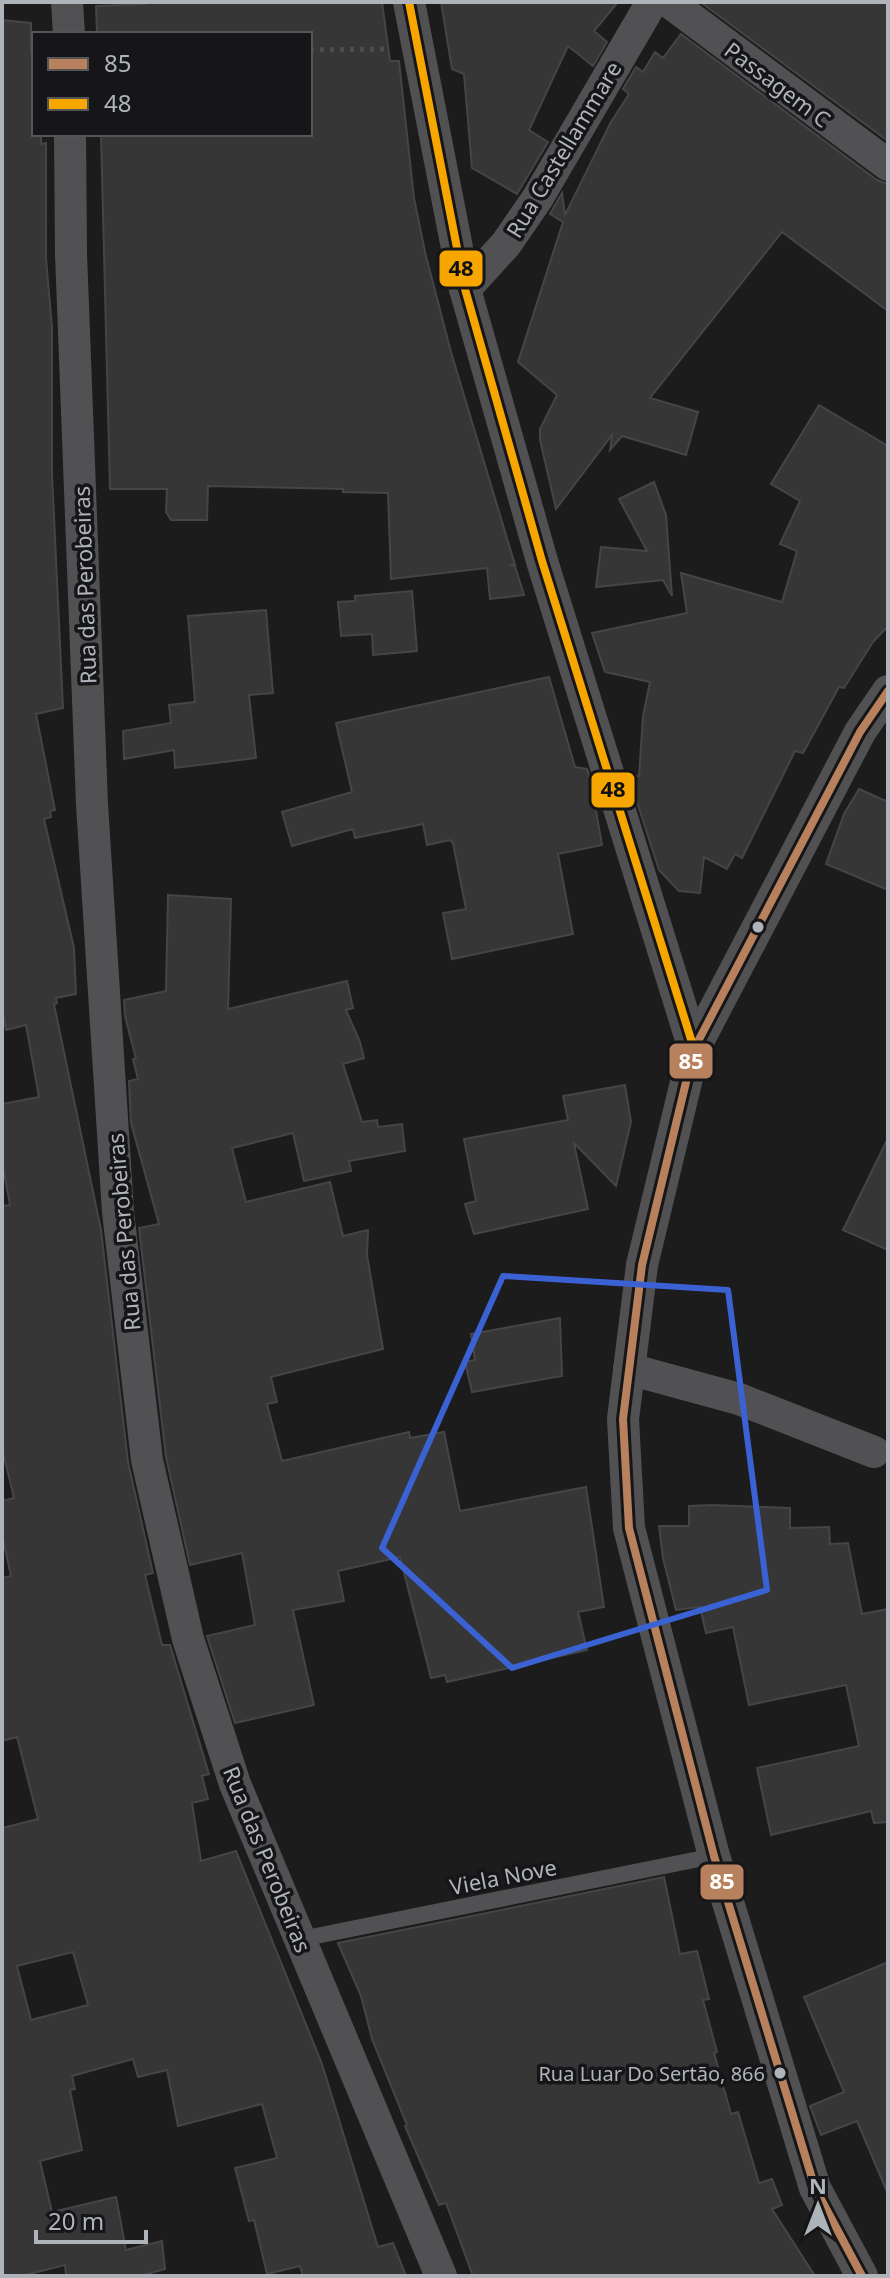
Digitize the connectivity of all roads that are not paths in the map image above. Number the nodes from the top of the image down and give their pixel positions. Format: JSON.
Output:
{"nodes":[{"id":1,"x":67,"y":2,"type":"edge"},
{"id":2,"x":409,"y":2,"type":"edge"},
{"id":3,"x":652,"y":2,"type":"edge"},
{"id":4,"x":669,"y":2,"type":"edge"},
{"id":5,"x":69,"y":32,"type":"edge"},
{"id":6,"x":70,"y":136,"type":"edge"},
{"id":7,"x":888,"y":165,"type":"edge"},
{"id":8,"x":465,"y":289,"type":"junction"},
{"id":9,"x":888,"y":691,"type":"edge"},
{"id":10,"x":694,"y":1049,"type":"junction"},
{"id":11,"x":629,"y":1369,"type":"junction"},
{"id":12,"x":874,"y":1452,"type":"dead end"},
{"id":13,"x":714,"y":1856,"type":"junction"},
{"id":14,"x":301,"y":1939,"type":"junction"},
{"id":15,"x":441,"y":2276,"type":"edge"},
{"id":16,"x":862,"y":2276,"type":"edge"}],
"edges":[{"from":1,"to":5,"type":"street"},
{"from":2,"to":8,"type":"street"},
{"from":3,"to":8,"type":"street","name":"Rua Castellammare"},
{"from":4,"to":7,"type":"street","name":"Passagem C"},
{"from":6,"to":14,"type":"street","name":"Rua das Perobeiras"},
{"from":8,"to":10,"type":"street"},
{"from":9,"to":10,"type":"street"},
{"from":10,"to":11,"type":"street"},
{"from":11,"to":12,"type":"street"},
{"from":11,"to":13,"type":"street"},
{"from":13,"to":14,"type":"lane","name":"Viela Nove"},
{"from":13,"to":16,"type":"street"},
{"from":14,"to":15,"type":"street","name":"Rua das Perobeiras"}]}
